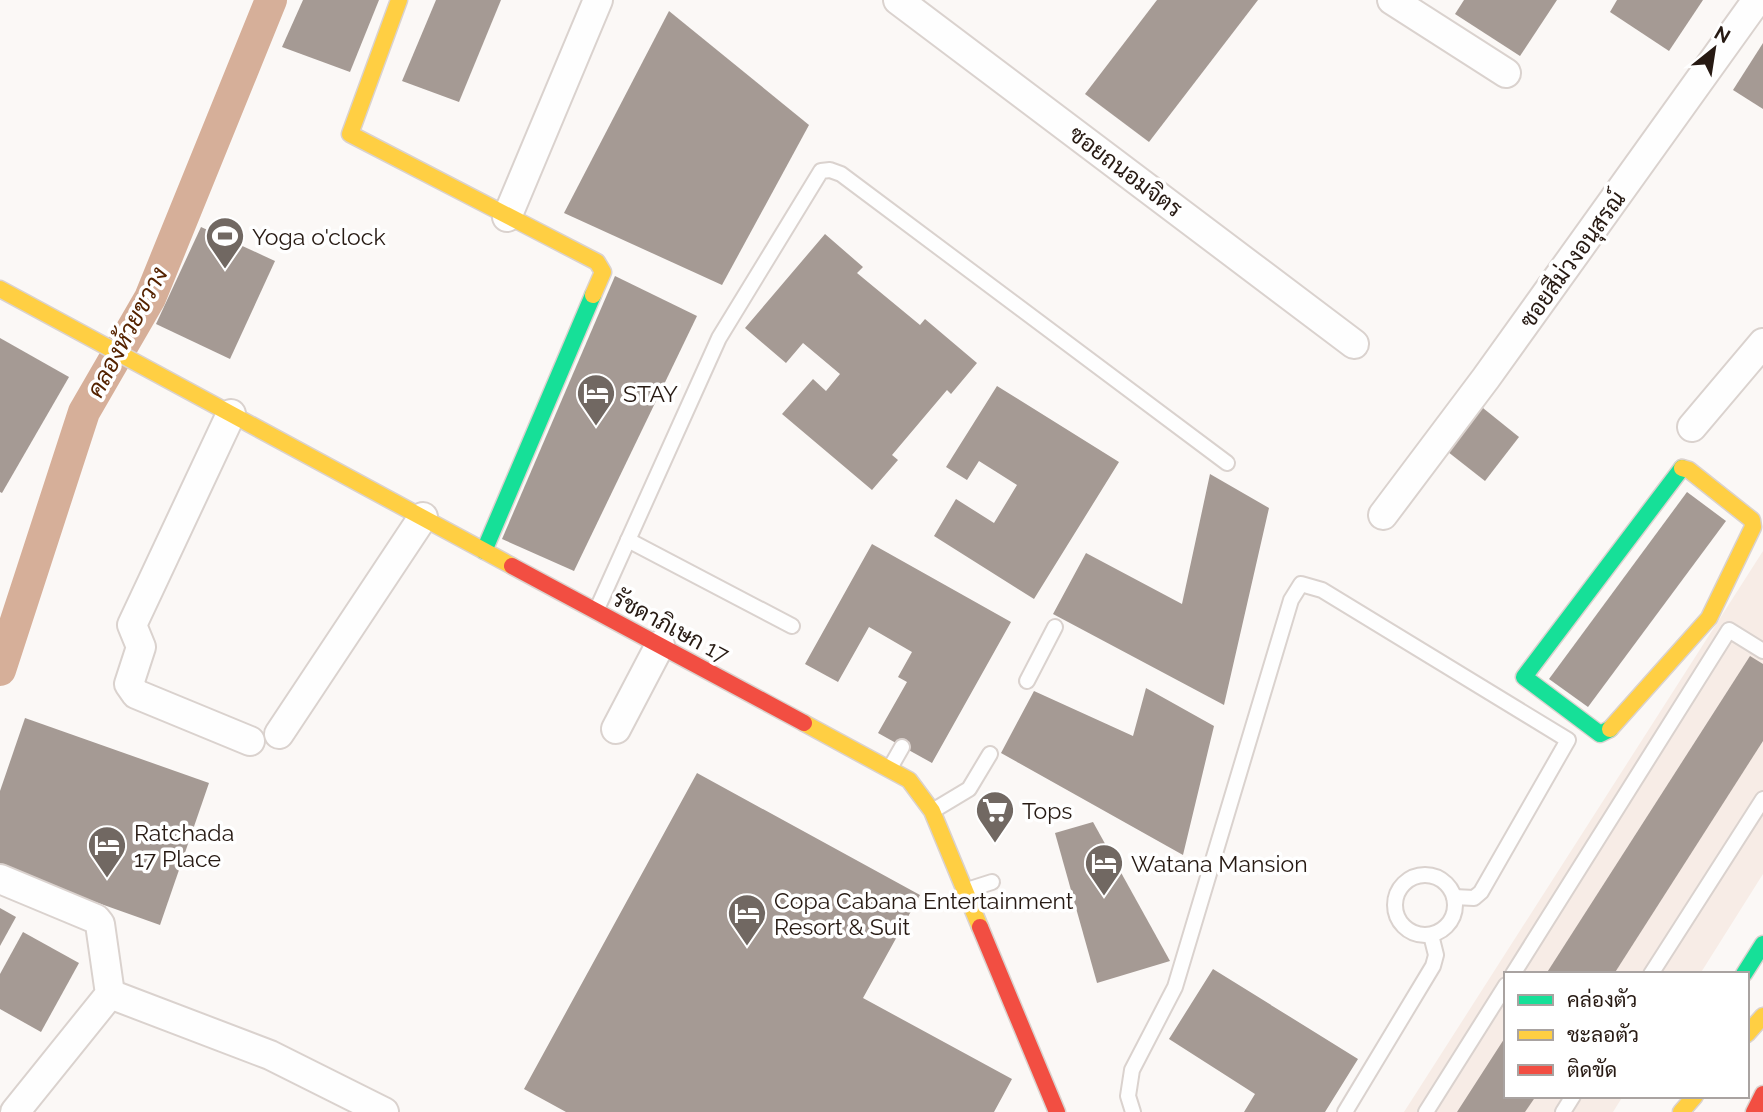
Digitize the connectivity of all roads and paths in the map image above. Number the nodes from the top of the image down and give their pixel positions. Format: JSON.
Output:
{"nodes":[{"id":1,"x":399,"y":0,"type":"edge"},
{"id":2,"x":597,"y":0,"type":"edge"},
{"id":3,"x":898,"y":0,"type":"edge"},
{"id":4,"x":1392,"y":0,"type":"edge"},
{"id":5,"x":1757,"y":0,"type":"edge"},
{"id":6,"x":1506,"y":73,"type":"dead end"},
{"id":7,"x":507,"y":217,"type":"junction"},
{"id":8,"x":0,"y":289,"type":"edge"},
{"id":9,"x":1763,"y":343,"type":"edge"},
{"id":10,"x":1354,"y":344,"type":"dead end"},
{"id":11,"x":231,"y":414,"type":"junction"},
{"id":12,"x":1692,"y":427,"type":"dead end"},
{"id":13,"x":1227,"y":463,"type":"dead end"},
{"id":14,"x":1383,"y":515,"type":"dead end"},
{"id":15,"x":423,"y":517,"type":"junction"},
{"id":16,"x":628,"y":540,"type":"junction"},
{"id":17,"x":484,"y":551,"type":"junction"},
{"id":18,"x":596,"y":611,"type":"junction"},
{"id":19,"x":1719,"y":624,"type":"junction"},
{"id":20,"x":792,"y":626,"type":"dead end"},
{"id":21,"x":1055,"y":627,"type":"dead end"},
{"id":22,"x":660,"y":645,"type":"junction"},
{"id":23,"x":1763,"y":652,"type":"edge"},
{"id":24,"x":1027,"y":681,"type":"dead end"},
{"id":25,"x":616,"y":729,"type":"dead end"},
{"id":26,"x":279,"y":734,"type":"dead end"},
{"id":27,"x":250,"y":741,"type":"dead end"},
{"id":28,"x":902,"y":747,"type":"dead end"},
{"id":29,"x":990,"y":754,"type":"dead end"},
{"id":30,"x":890,"y":769,"type":"junction"},
{"id":31,"x":1763,"y":799,"type":"edge"},
{"id":32,"x":932,"y":811,"type":"junction"},
{"id":33,"x":0,"y":879,"type":"edge"},
{"id":34,"x":992,"y":882,"type":"dead end"},
{"id":35,"x":966,"y":891,"type":"junction"},
{"id":36,"x":1454,"y":897,"type":"junction"},
{"id":37,"x":1431,"y":934,"type":"junction"},
{"id":38,"x":1763,"y":944,"type":"edge"},
{"id":39,"x":1514,"y":972,"type":"edge"},
{"id":40,"x":1652,"y":972,"type":"edge"},
{"id":41,"x":1745,"y":972,"type":"edge"},
{"id":42,"x":1504,"y":988,"type":"edge"},
{"id":43,"x":110,"y":994,"type":"junction"},
{"id":44,"x":1763,"y":1016,"type":"edge"},
{"id":45,"x":1749,"y":1032,"type":"edge"},
{"id":46,"x":1763,"y":1094,"type":"edge"},
{"id":47,"x":1693,"y":1098,"type":"edge"},
{"id":48,"x":15,"y":1112,"type":"edge"},
{"id":49,"x":384,"y":1112,"type":"edge"},
{"id":50,"x":1057,"y":1112,"type":"edge"},
{"id":51,"x":1133,"y":1112,"type":"edge"},
{"id":52,"x":1345,"y":1112,"type":"edge"},
{"id":53,"x":1426,"y":1112,"type":"edge"},
{"id":54,"x":1681,"y":1112,"type":"edge"},
{"id":55,"x":1754,"y":1112,"type":"edge"}],
"edges":[{"from":1,"to":7,"type":"street"},
{"from":2,"to":7,"type":"street"},
{"from":3,"to":10,"type":"street","name":"ซอยถนอมจิตร"},
{"from":4,"to":6,"type":"street"},
{"from":5,"to":14,"type":"street","name":"ซอยสีม่วงอนุสรณ์"},
{"from":7,"to":17,"type":"street"},
{"from":8,"to":11,"type":"street","name":"รัชดาภิเษก 17"},
{"from":9,"to":12,"type":"street"},
{"from":11,"to":15,"type":"street","name":"รัชดาภิเษก 17"},
{"from":11,"to":27,"type":"street"},
{"from":13,"to":16,"type":"lane"},
{"from":15,"to":17,"type":"street","name":"รัชดาภิเษก 17"},
{"from":15,"to":26,"type":"street"},
{"from":16,"to":18,"type":"lane"},
{"from":16,"to":20,"type":"lane"},
{"from":17,"to":18,"type":"street","name":"รัชดาภิเษก 17"},
{"from":18,"to":22,"type":"street","name":"รัชดาภิเษก 17"},
{"from":19,"to":19,"type":"street"},
{"from":19,"to":23,"type":"lane"},
{"from":19,"to":39,"type":"lane"},
{"from":21,"to":24,"type":"lane"},
{"from":22,"to":25,"type":"street"},
{"from":22,"to":30,"type":"street","name":"รัชดาภิเษก 17"},
{"from":28,"to":30,"type":"lane"},
{"from":29,"to":32,"type":"lane"},
{"from":30,"to":32,"type":"street","name":"รัชดาภิเษก 17"},
{"from":31,"to":40,"type":"lane"},
{"from":32,"to":35,"type":"street","name":"รัชดาภิเษก 17"},
{"from":33,"to":43,"type":"street"},
{"from":34,"to":35,"type":"lane"},
{"from":35,"to":50,"type":"street","name":"รัชดาภิเษก 17"},
{"from":36,"to":37,"type":"lane"},
{"from":36,"to":37,"type":"lane"},
{"from":36,"to":51,"type":"lane"},
{"from":37,"to":52,"type":"lane"},
{"from":38,"to":41,"type":"street"},
{"from":42,"to":53,"type":"lane"},
{"from":43,"to":48,"type":"street"},
{"from":43,"to":49,"type":"street"},
{"from":44,"to":45,"type":"street"},
{"from":46,"to":55,"type":"street"},
{"from":47,"to":54,"type":"street"}]}
